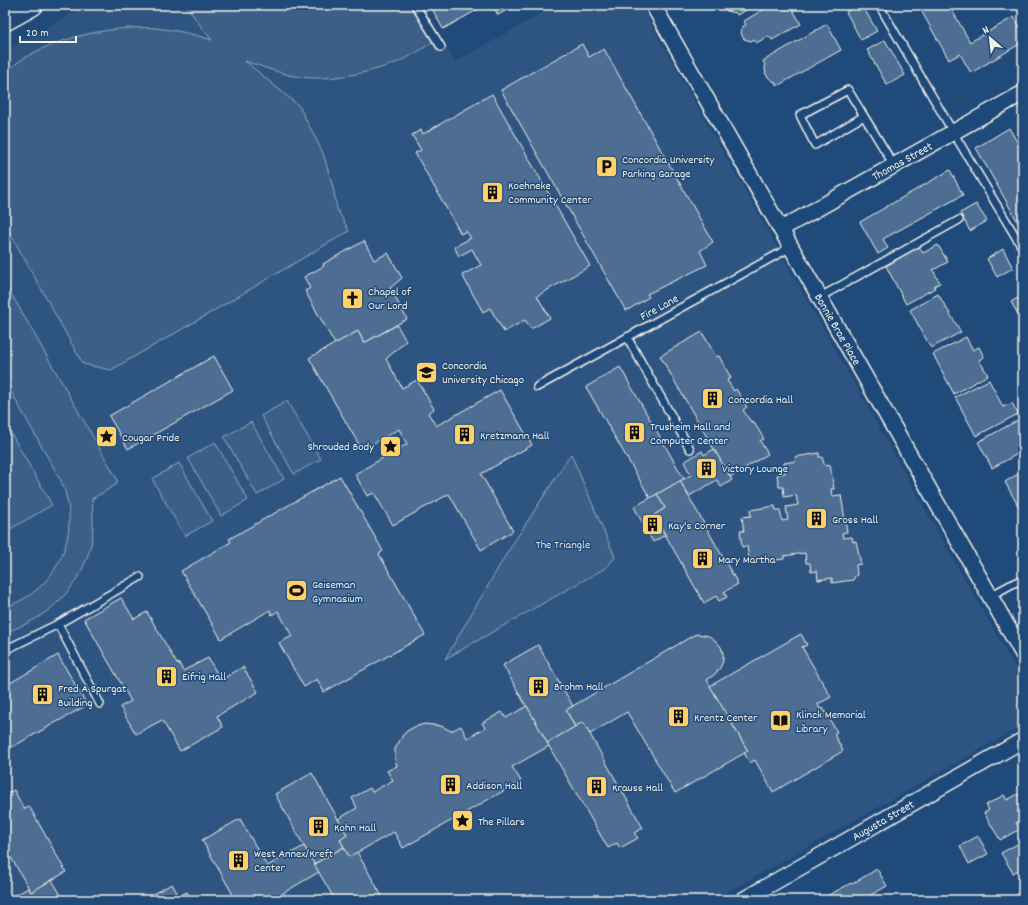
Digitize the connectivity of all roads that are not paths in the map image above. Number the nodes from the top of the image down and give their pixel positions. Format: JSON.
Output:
{"nodes":[{"id":1,"x":32,"y":5,"type":"edge"},
{"id":2,"x":415,"y":5,"type":"edge"},
{"id":3,"x":653,"y":5,"type":"edge"},
{"id":4,"x":879,"y":5,"type":"edge"},
{"id":5,"x":5,"y":20,"type":"edge"},
{"id":6,"x":440,"y":48,"type":"dead end"},
{"id":7,"x":1023,"y":93,"type":"edge"},
{"id":8,"x":864,"y":116,"type":"junction"},
{"id":9,"x":953,"y":132,"type":"junction"},
{"id":10,"x":894,"y":166,"type":"junction"},
{"id":11,"x":959,"y":220,"type":"dead end"},
{"id":12,"x":781,"y":229,"type":"junction"},
{"id":13,"x":791,"y":247,"type":"junction"},
{"id":14,"x":1023,"y":249,"type":"edge"},
{"id":15,"x":820,"y":297,"type":"junction"},
{"id":16,"x":626,"y":338,"type":"junction"},
{"id":17,"x":537,"y":387,"type":"dead end"},
{"id":18,"x":690,"y":449,"type":"dead end"},
{"id":19,"x":140,"y":577,"type":"dead end"},
{"id":20,"x":1023,"y":580,"type":"edge"},
{"id":21,"x":990,"y":596,"type":"junction"},
{"id":22,"x":58,"y":624,"type":"junction"},
{"id":23,"x":5,"y":650,"type":"edge"},
{"id":24,"x":1022,"y":652,"type":"edge"},
{"id":25,"x":100,"y":704,"type":"dead end"},
{"id":26,"x":1023,"y":740,"type":"edge"},
{"id":27,"x":743,"y":900,"type":"edge"}],
"edges":[{"from":1,"to":5,"type":"street"},
{"from":2,"to":6,"type":"lane"},
{"from":3,"to":12,"type":"street","name":"Bonnie Brae Place"},
{"from":4,"to":9,"type":"lane"},
{"from":7,"to":9,"type":"street","name":"Thomas Street"},
{"from":8,"to":8,"type":"lane"},
{"from":8,"to":10,"type":"lane"},
{"from":9,"to":10,"type":"street","name":"Thomas Street"},
{"from":9,"to":14,"type":"lane"},
{"from":10,"to":12,"type":"street","name":"Thomas Street"},
{"from":11,"to":15,"type":"lane"},
{"from":12,"to":13,"type":"street","name":"Bonnie Brae Place"},
{"from":13,"to":15,"type":"street","name":"Bonnie Brae Place"},
{"from":13,"to":16,"type":"lane","name":"Fire Lane"},
{"from":15,"to":21,"type":"street","name":"Bonnie Brae Place"},
{"from":16,"to":17,"type":"lane","name":"Fire Lane"},
{"from":16,"to":18,"type":"lane"},
{"from":19,"to":22,"type":"lane"},
{"from":20,"to":21,"type":"lane"},
{"from":21,"to":24,"type":"street","name":"Bonnie Brae Place"},
{"from":22,"to":23,"type":"lane"},
{"from":22,"to":25,"type":"lane"},
{"from":26,"to":27,"type":"street","name":"Augusta Street"}]}
